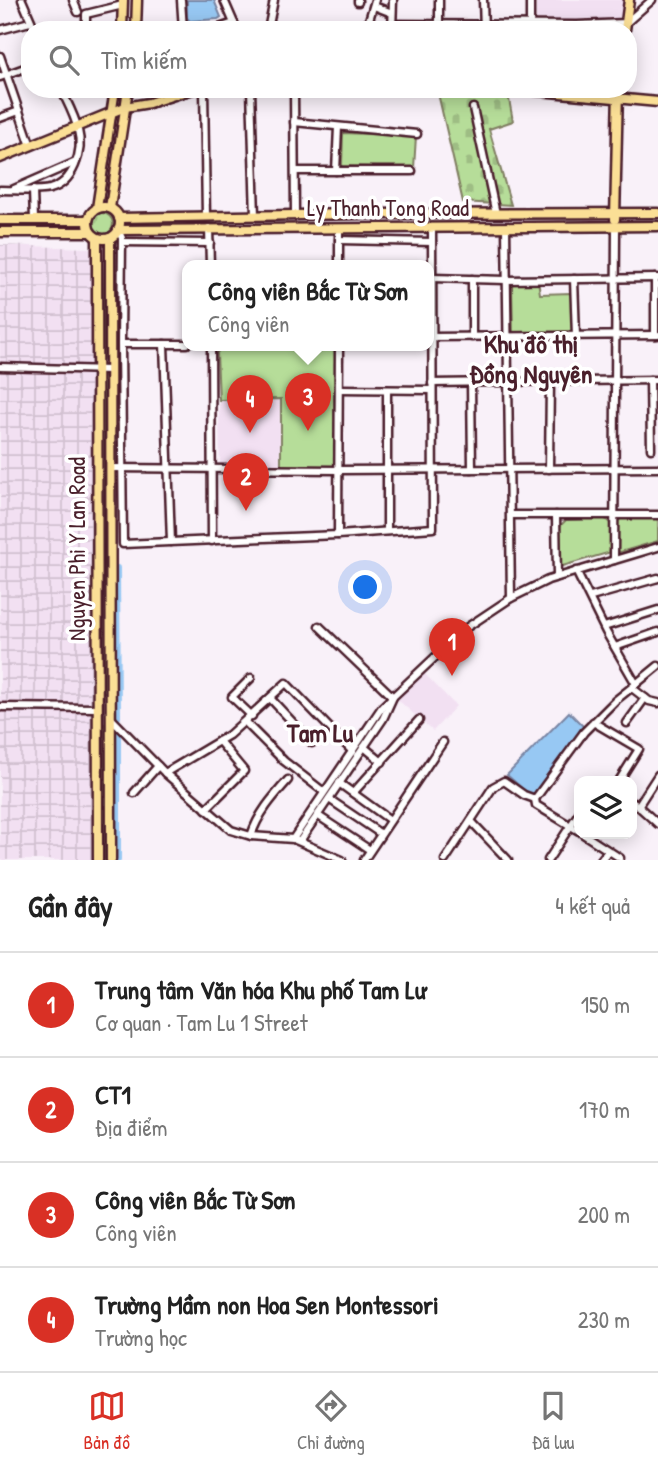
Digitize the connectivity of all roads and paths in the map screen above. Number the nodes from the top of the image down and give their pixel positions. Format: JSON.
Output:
{"nodes":[{"id":1,"x":22,"y":0,"type":"edge"},
{"id":2,"x":73,"y":0,"type":"edge"},
{"id":3,"x":137,"y":0,"type":"edge"},
{"id":4,"x":181,"y":0,"type":"edge"},
{"id":5,"x":224,"y":0,"type":"edge"},
{"id":6,"x":274,"y":0,"type":"edge"},
{"id":7,"x":393,"y":0,"type":"edge"},
{"id":8,"x":439,"y":0,"type":"edge"},
{"id":9,"x":484,"y":0,"type":"edge"},
{"id":10,"x":530,"y":0,"type":"edge"},
{"id":11,"x":629,"y":0,"type":"edge"},
{"id":12,"x":652,"y":0,"type":"edge"},
{"id":13,"x":123,"y":2,"type":"edge"},
{"id":14,"x":374,"y":3,"type":"edge"},
{"id":15,"x":78,"y":12,"type":"dead end"},
{"id":16,"x":392,"y":13,"type":"junction"},
{"id":17,"x":30,"y":21,"type":"edge"},
{"id":18,"x":86,"y":21,"type":"edge"},
{"id":19,"x":122,"y":21,"type":"edge"},
{"id":20,"x":136,"y":21,"type":"edge"},
{"id":21,"x":182,"y":21,"type":"edge"},
{"id":22,"x":233,"y":21,"type":"edge"},
{"id":23,"x":270,"y":21,"type":"edge"},
{"id":24,"x":369,"y":21,"type":"edge"},
{"id":25,"x":392,"y":21,"type":"edge"},
{"id":26,"x":439,"y":21,"type":"edge"},
{"id":27,"x":484,"y":21,"type":"edge"},
{"id":28,"x":531,"y":21,"type":"edge"},
{"id":29,"x":626,"y":21,"type":"edge"},
{"id":30,"x":630,"y":21,"type":"edge"},
{"id":31,"x":21,"y":24,"type":"edge"},
{"id":32,"x":0,"y":30,"type":"edge"},
{"id":33,"x":0,"y":56,"type":"edge"},
{"id":34,"x":21,"y":69,"type":"edge"},
{"id":35,"x":4,"y":76,"type":"edge"},
{"id":36,"x":65,"y":98,"type":"edge"},
{"id":37,"x":114,"y":98,"type":"edge"},
{"id":38,"x":126,"y":98,"type":"edge"},
{"id":39,"x":165,"y":98,"type":"edge"},
{"id":40,"x":204,"y":98,"type":"edge"},
{"id":41,"x":251,"y":98,"type":"edge"},
{"id":42,"x":294,"y":98,"type":"edge"},
{"id":43,"x":618,"y":98,"type":"edge"},
{"id":44,"x":637,"y":98,"type":"edge"},
{"id":45,"x":658,"y":102,"type":"edge"},
{"id":46,"x":125,"y":107,"type":"junction"},
{"id":47,"x":473,"y":107,"type":"dead end"},
{"id":48,"x":19,"y":111,"type":"junction"},
{"id":49,"x":112,"y":112,"type":"junction"},
{"id":50,"x":0,"y":118,"type":"edge"},
{"id":51,"x":294,"y":122,"type":"junction"},
{"id":52,"x":77,"y":126,"type":"junction"},
{"id":53,"x":338,"y":127,"type":"junction"},
{"id":54,"x":417,"y":134,"type":"dead end"},
{"id":55,"x":31,"y":146,"type":"junction"},
{"id":56,"x":0,"y":158,"type":"edge"},
{"id":57,"x":76,"y":162,"type":"junction"},
{"id":58,"x":296,"y":171,"type":"junction"},
{"id":59,"x":336,"y":171,"type":"junction"},
{"id":60,"x":412,"y":172,"type":"dead end"},
{"id":61,"x":0,"y":190,"type":"edge"},
{"id":62,"x":12,"y":190,"type":"junction"},
{"id":63,"x":33,"y":190,"type":"junction"},
{"id":64,"x":97,"y":208,"type":"junction"},
{"id":65,"x":110,"y":208,"type":"junction"},
{"id":66,"x":658,"y":213,"type":"edge"},
{"id":67,"x":496,"y":214,"type":"junction"},
{"id":68,"x":615,"y":214,"type":"junction"},
{"id":69,"x":255,"y":215,"type":"junction"},
{"id":70,"x":276,"y":215,"type":"junction"},
{"id":71,"x":295,"y":215,"type":"junction"},
{"id":72,"x":206,"y":217,"type":"junction"},
{"id":73,"x":119,"y":218,"type":"junction"},
{"id":74,"x":0,"y":220,"type":"edge"},
{"id":75,"x":34,"y":220,"type":"junction"},
{"id":76,"x":88,"y":220,"type":"junction"},
{"id":77,"x":658,"y":226,"type":"edge"},
{"id":78,"x":432,"y":227,"type":"junction"},
{"id":79,"x":506,"y":227,"type":"junction"},
{"id":80,"x":616,"y":227,"type":"junction"},
{"id":81,"x":209,"y":228,"type":"junction"},
{"id":82,"x":277,"y":228,"type":"junction"},
{"id":83,"x":339,"y":228,"type":"junction"},
{"id":84,"x":118,"y":230,"type":"junction"},
{"id":85,"x":0,"y":232,"type":"edge"},
{"id":86,"x":93,"y":235,"type":"junction"},
{"id":87,"x":110,"y":238,"type":"junction"},
{"id":88,"x":339,"y":240,"type":"junction"},
{"id":89,"x":122,"y":242,"type":"junction"},
{"id":90,"x":432,"y":242,"type":"junction"},
{"id":91,"x":209,"y":243,"type":"junction"},
{"id":92,"x":210,"y":260,"type":"edge"},
{"id":93,"x":339,"y":260,"type":"edge"},
{"id":94,"x":432,"y":260,"type":"edge"},
{"id":95,"x":614,"y":278,"type":"junction"},
{"id":96,"x":657,"y":278,"type":"edge"},
{"id":97,"x":472,"y":279,"type":"junction"},
{"id":98,"x":574,"y":279,"type":"junction"},
{"id":99,"x":506,"y":280,"type":"junction"},
{"id":100,"x":434,"y":283,"type":"edge"},
{"id":101,"x":657,"y":335,"type":"edge"},
{"id":102,"x":576,"y":336,"type":"junction"},
{"id":103,"x":615,"y":336,"type":"junction"},
{"id":104,"x":472,"y":337,"type":"junction"},
{"id":105,"x":507,"y":338,"type":"junction"},
{"id":106,"x":434,"y":341,"type":"edge"},
{"id":107,"x":121,"y":344,"type":"junction"},
{"id":108,"x":164,"y":344,"type":"junction"},
{"id":109,"x":182,"y":344,"type":"edge"},
{"id":110,"x":211,"y":351,"type":"edge"},
{"id":111,"x":340,"y":351,"type":"edge"},
{"id":112,"x":430,"y":351,"type":"edge"},
{"id":113,"x":0,"y":367,"type":"edge"},
{"id":114,"x":96,"y":369,"type":"junction"},
{"id":115,"x":110,"y":370,"type":"junction"},
{"id":116,"x":654,"y":380,"type":"edge"},
{"id":117,"x":550,"y":381,"type":"junction"},
{"id":118,"x":615,"y":381,"type":"junction"},
{"id":119,"x":471,"y":382,"type":"junction"},
{"id":120,"x":509,"y":382,"type":"junction"},
{"id":121,"x":432,"y":386,"type":"junction"},
{"id":122,"x":340,"y":389,"type":"junction"},
{"id":123,"x":387,"y":390,"type":"junction"},
{"id":124,"x":654,"y":420,"type":"edge"},
{"id":125,"x":651,"y":449,"type":"dead end"},
{"id":126,"x":110,"y":468,"type":"junction"},
{"id":127,"x":122,"y":468,"type":"junction"},
{"id":128,"x":614,"y":468,"type":"junction"},
{"id":129,"x":658,"y":468,"type":"edge"},
{"id":130,"x":167,"y":469,"type":"junction"},
{"id":131,"x":213,"y":469,"type":"junction"},
{"id":132,"x":386,"y":469,"type":"junction"},
{"id":133,"x":433,"y":469,"type":"junction"},
{"id":134,"x":472,"y":469,"type":"junction"},
{"id":135,"x":549,"y":469,"type":"junction"},
{"id":136,"x":338,"y":470,"type":"junction"},
{"id":137,"x":509,"y":470,"type":"junction"},
{"id":138,"x":658,"y":514,"type":"edge"},
{"id":139,"x":556,"y":515,"type":"junction"},
{"id":140,"x":614,"y":515,"type":"junction"},
{"id":141,"x":511,"y":516,"type":"junction"},
{"id":142,"x":387,"y":530,"type":"junction"},
{"id":143,"x":338,"y":535,"type":"junction"},
{"id":144,"x":212,"y":541,"type":"junction"},
{"id":145,"x":171,"y":542,"type":"junction"},
{"id":146,"x":658,"y":547,"type":"edge"},
{"id":147,"x":614,"y":560,"type":"junction"},
{"id":148,"x":576,"y":571,"type":"junction"},
{"id":149,"x":557,"y":577,"type":"junction"},
{"id":150,"x":658,"y":578,"type":"edge"},
{"id":151,"x":591,"y":597,"type":"junction"},
{"id":152,"x":512,"y":598,"type":"junction"},
{"id":153,"x":658,"y":610,"type":"edge"},
{"id":154,"x":319,"y":626,"type":"dead end"},
{"id":155,"x":604,"y":627,"type":"junction"},
{"id":156,"x":658,"y":632,"type":"edge"},
{"id":157,"x":615,"y":647,"type":"junction"},
{"id":158,"x":658,"y":666,"type":"edge"},
{"id":159,"x":251,"y":678,"type":"dead end"},
{"id":160,"x":634,"y":686,"type":"junction"},
{"id":161,"x":393,"y":697,"type":"junction"},
{"id":162,"x":270,"y":698,"type":"junction"},
{"id":163,"x":645,"y":698,"type":"junction"},
{"id":164,"x":658,"y":703,"type":"edge"},
{"id":165,"x":0,"y":707,"type":"edge"},
{"id":166,"x":97,"y":708,"type":"junction"},
{"id":167,"x":252,"y":716,"type":"junction"},
{"id":168,"x":110,"y":717,"type":"junction"},
{"id":169,"x":419,"y":720,"type":"dead end"},
{"id":170,"x":244,"y":722,"type":"junction"},
{"id":171,"x":593,"y":722,"type":"junction"},
{"id":172,"x":627,"y":723,"type":"dead end"},
{"id":173,"x":219,"y":741,"type":"junction"},
{"id":174,"x":443,"y":742,"type":"dead end"},
{"id":175,"x":313,"y":743,"type":"dead end"},
{"id":176,"x":364,"y":747,"type":"junction"},
{"id":177,"x":355,"y":753,"type":"junction"},
{"id":178,"x":382,"y":762,"type":"junction"},
{"id":179,"x":158,"y":766,"type":"junction"},
{"id":180,"x":165,"y":772,"type":"junction"},
{"id":181,"x":658,"y":775,"type":"edge"},
{"id":182,"x":622,"y":776,"type":"edge"},
{"id":183,"x":288,"y":780,"type":"dead end"},
{"id":184,"x":339,"y":783,"type":"junction"},
{"id":185,"x":134,"y":793,"type":"dead end"},
{"id":186,"x":354,"y":793,"type":"junction"},
{"id":187,"x":328,"y":796,"type":"junction"},
{"id":188,"x":535,"y":799,"type":"junction"},
{"id":189,"x":637,"y":801,"type":"edge"},
{"id":190,"x":637,"y":806,"type":"edge"},
{"id":191,"x":206,"y":809,"type":"junction"},
{"id":192,"x":317,"y":815,"type":"junction"},
{"id":193,"x":390,"y":820,"type":"junction"},
{"id":194,"x":574,"y":820,"type":"edge"},
{"id":195,"x":471,"y":821,"type":"junction"},
{"id":196,"x":658,"y":824,"type":"edge"},
{"id":197,"x":570,"y":825,"type":"junction"},
{"id":198,"x":574,"y":828,"type":"edge"},
{"id":199,"x":381,"y":834,"type":"junction"},
{"id":200,"x":251,"y":836,"type":"junction"},
{"id":201,"x":591,"y":839,"type":"edge"},
{"id":202,"x":296,"y":840,"type":"junction"},
{"id":203,"x":370,"y":850,"type":"junction"},
{"id":204,"x":608,"y":851,"type":"junction"},
{"id":205,"x":620,"y":858,"type":"dead end"},
{"id":206,"x":98,"y":860,"type":"edge"},
{"id":207,"x":111,"y":860,"type":"edge"},
{"id":208,"x":342,"y":860,"type":"edge"},
{"id":209,"x":364,"y":860,"type":"edge"},
{"id":210,"x":445,"y":860,"type":"edge"},
{"id":211,"x":508,"y":860,"type":"edge"},
{"id":212,"x":548,"y":860,"type":"edge"},
{"id":213,"x":601,"y":860,"type":"edge"}],
"edges":[{"from":1,"to":17,"type":"street"},
{"from":2,"to":15,"type":"street"},
{"from":3,"to":20,"type":"main road"},
{"from":4,"to":21,"type":"street"},
{"from":5,"to":22,"type":"street"},
{"from":6,"to":23,"type":"street"},
{"from":7,"to":16,"type":"street"},
{"from":8,"to":26,"type":"street"},
{"from":9,"to":27,"type":"street"},
{"from":10,"to":28,"type":"street"},
{"from":11,"to":29,"type":"main road"},
{"from":12,"to":30,"type":"street"},
{"from":13,"to":18,"type":"street"},
{"from":13,"to":19,"type":"main road"},
{"from":14,"to":16,"type":"street"},
{"from":14,"to":24,"type":"street"},
{"from":16,"to":25,"type":"street"},
{"from":31,"to":32,"type":"street"},
{"from":33,"to":35,"type":"street"},
{"from":34,"to":35,"type":"street"},
{"from":35,"to":48,"type":"street"},
{"from":36,"to":52,"type":"street"},
{"from":37,"to":49,"type":"main road"},
{"from":38,"to":46,"type":"main road"},
{"from":39,"to":46,"type":"main road"},
{"from":40,"to":72,"type":"street"},
{"from":41,"to":69,"type":"street"},
{"from":42,"to":51,"type":"street"},
{"from":43,"to":68,"type":"main road"},
{"from":44,"to":45,"type":"main road"},
{"from":46,"to":49,"type":"main road"},
{"from":46,"to":65,"type":"main road"},
{"from":47,"to":67,"type":"street"},
{"from":48,"to":50,"type":"street"},
{"from":48,"to":55,"type":"street"},
{"from":49,"to":52,"type":"main road"},
{"from":49,"to":64,"type":"main road"},
{"from":51,"to":53,"type":"street"},
{"from":51,"to":58,"type":"street"},
{"from":52,"to":55,"type":"main road"},
{"from":52,"to":57,"type":"street"},
{"from":53,"to":54,"type":"street"},
{"from":53,"to":59,"type":"street"},
{"from":55,"to":56,"type":"main road"},
{"from":57,"to":62,"type":"street"},
{"from":57,"to":63,"type":"street"},
{"from":58,"to":59,"type":"street"},
{"from":58,"to":71,"type":"street"},
{"from":59,"to":60,"type":"street"},
{"from":61,"to":62,"type":"street"},
{"from":62,"to":63,"type":"street"},
{"from":63,"to":75,"type":"street"},
{"from":64,"to":65,"type":"main road"},
{"from":64,"to":76,"type":"main road"},
{"from":65,"to":73,"type":"main road"},
{"from":66,"to":68,"type":"main road","name":"Ly Thanh Tong Road"},
{"from":67,"to":68,"type":"main road","name":"Ly Thanh Tong Road"},
{"from":67,"to":71,"type":"main road","name":"Ly Thanh Tong Road"},
{"from":68,"to":80,"type":"main road"},
{"from":69,"to":70,"type":"main road","name":"Ly Thanh Tong Road"},
{"from":69,"to":72,"type":"main road","name":"Ly Thanh Tong Road"},
{"from":70,"to":71,"type":"main road","name":"Ly Thanh Tong Road"},
{"from":70,"to":82,"type":"main road"},
{"from":72,"to":73,"type":"main road","name":"Ly Thanh Tong Road"},
{"from":73,"to":84,"type":"main road"},
{"from":74,"to":75,"type":"main road"},
{"from":75,"to":76,"type":"main road"},
{"from":76,"to":86,"type":"main road"},
{"from":77,"to":80,"type":"main road","name":"Ly Thanh Tong Road"},
{"from":78,"to":79,"type":"main road","name":"Ly Thanh Tong Road"},
{"from":78,"to":83,"type":"main road","name":"Ly Thanh Tong Road"},
{"from":78,"to":90,"type":"street"},
{"from":79,"to":80,"type":"main road","name":"Ly Thanh Tong Road"},
{"from":79,"to":99,"type":"street"},
{"from":80,"to":95,"type":"street"},
{"from":81,"to":82,"type":"main road","name":"Ly Thanh Tong Road"},
{"from":81,"to":84,"type":"main road","name":"Ly Thanh Tong Road"},
{"from":81,"to":91,"type":"street"},
{"from":82,"to":83,"type":"main road","name":"Ly Thanh Tong Road"},
{"from":83,"to":88,"type":"street"},
{"from":84,"to":87,"type":"main road"},
{"from":84,"to":89,"type":"street"},
{"from":85,"to":86,"type":"main road"},
{"from":86,"to":87,"type":"main road"},
{"from":86,"to":114,"type":"main road","name":"Nguyen Phi Y Lan Road"},
{"from":87,"to":115,"type":"main road","name":"Nguyen Phi Y Lan Road"},
{"from":88,"to":90,"type":"street"},
{"from":88,"to":93,"type":"street"},
{"from":89,"to":91,"type":"street"},
{"from":89,"to":107,"type":"street"},
{"from":90,"to":94,"type":"street"},
{"from":91,"to":92,"type":"street"},
{"from":95,"to":96,"type":"street"},
{"from":95,"to":98,"type":"street"},
{"from":95,"to":103,"type":"street"},
{"from":96,"to":101,"type":"street"},
{"from":97,"to":99,"type":"street"},
{"from":97,"to":100,"type":"street"},
{"from":97,"to":104,"type":"street"},
{"from":98,"to":99,"type":"street"},
{"from":98,"to":102,"type":"street"},
{"from":99,"to":105,"type":"street"},
{"from":101,"to":103,"type":"street"},
{"from":102,"to":103,"type":"street"},
{"from":102,"to":105,"type":"street"},
{"from":103,"to":118,"type":"street"},
{"from":104,"to":105,"type":"street"},
{"from":104,"to":106,"type":"street"},
{"from":105,"to":120,"type":"street"},
{"from":107,"to":108,"type":"street"},
{"from":107,"to":127,"type":"street"},
{"from":108,"to":109,"type":"street"},
{"from":108,"to":130,"type":"street"},
{"from":110,"to":131,"type":"street"},
{"from":111,"to":122,"type":"street"},
{"from":112,"to":121,"type":"street"},
{"from":113,"to":114,"type":"street"},
{"from":114,"to":115,"type":"street"},
{"from":114,"to":166,"type":"main road","name":"Nguyen Phi Y Lan Road"},
{"from":115,"to":126,"type":"main road","name":"Nguyen Phi Y Lan Road"},
{"from":116,"to":118,"type":"street"},
{"from":116,"to":124,"type":"street"},
{"from":117,"to":118,"type":"street"},
{"from":117,"to":120,"type":"street"},
{"from":117,"to":135,"type":"street"},
{"from":118,"to":128,"type":"street"},
{"from":119,"to":120,"type":"street"},
{"from":119,"to":121,"type":"street"},
{"from":119,"to":134,"type":"street"},
{"from":120,"to":137,"type":"street"},
{"from":121,"to":123,"type":"street"},
{"from":121,"to":133,"type":"street"},
{"from":122,"to":123,"type":"street"},
{"from":122,"to":136,"type":"street"},
{"from":123,"to":132,"type":"street"},
{"from":124,"to":125,"type":"street"},
{"from":126,"to":127,"type":"street"},
{"from":126,"to":168,"type":"main road","name":"Nguyen Phi Y Lan Road"},
{"from":127,"to":130,"type":"street"},
{"from":127,"to":145,"type":"street"},
{"from":128,"to":129,"type":"street"},
{"from":128,"to":135,"type":"street"},
{"from":128,"to":140,"type":"street"},
{"from":130,"to":131,"type":"street"},
{"from":130,"to":145,"type":"street"},
{"from":131,"to":136,"type":"street"},
{"from":131,"to":144,"type":"street"},
{"from":132,"to":133,"type":"street"},
{"from":132,"to":136,"type":"street"},
{"from":132,"to":142,"type":"street"},
{"from":133,"to":134,"type":"street"},
{"from":133,"to":142,"type":"street"},
{"from":134,"to":137,"type":"street"},
{"from":135,"to":137,"type":"street"},
{"from":136,"to":143,"type":"street"},
{"from":137,"to":141,"type":"street"},
{"from":138,"to":140,"type":"street"},
{"from":139,"to":140,"type":"street"},
{"from":139,"to":141,"type":"street"},
{"from":139,"to":149,"type":"street"},
{"from":140,"to":147,"type":"street"},
{"from":141,"to":152,"type":"street"},
{"from":142,"to":143,"type":"street"},
{"from":143,"to":144,"type":"street"},
{"from":144,"to":145,"type":"street"},
{"from":146,"to":147,"type":"street"},
{"from":147,"to":148,"type":"street"},
{"from":148,"to":149,"type":"street"},
{"from":148,"to":151,"type":"street"},
{"from":149,"to":152,"type":"street"},
{"from":150,"to":151,"type":"street"},
{"from":151,"to":155,"type":"street"},
{"from":152,"to":161,"type":"street"},
{"from":153,"to":155,"type":"street"},
{"from":154,"to":161,"type":"street"},
{"from":155,"to":157,"type":"street"},
{"from":156,"to":157,"type":"street"},
{"from":157,"to":160,"type":"street"},
{"from":158,"to":160,"type":"street"},
{"from":159,"to":167,"type":"street"},
{"from":160,"to":163,"type":"street"},
{"from":160,"to":171,"type":"street"},
{"from":161,"to":176,"type":"street"},
{"from":161,"to":177,"type":"street"},
{"from":162,"to":167,"type":"street"},
{"from":162,"to":175,"type":"street"},
{"from":162,"to":177,"type":"street"},
{"from":163,"to":164,"type":"street"},
{"from":163,"to":172,"type":"street"},
{"from":165,"to":166,"type":"street"},
{"from":166,"to":168,"type":"main road"},
{"from":166,"to":206,"type":"main road","name":"Nguyen Phi Y Lan Road"},
{"from":167,"to":170,"type":"street"},
{"from":168,"to":179,"type":"street"},
{"from":168,"to":207,"type":"main road","name":"Nguyen Phi Y Lan Road"},
{"from":169,"to":178,"type":"street"},
{"from":170,"to":173,"type":"street"},
{"from":170,"to":187,"type":"street"},
{"from":171,"to":182,"type":"street"},
{"from":171,"to":188,"type":"street"},
{"from":173,"to":180,"type":"street"},
{"from":173,"to":191,"type":"street"},
{"from":174,"to":193,"type":"street"},
{"from":176,"to":177,"type":"street"},
{"from":176,"to":178,"type":"street"},
{"from":177,"to":184,"type":"street"},
{"from":177,"to":187,"type":"street"},
{"from":178,"to":186,"type":"street"},
{"from":179,"to":180,"type":"street"},
{"from":179,"to":185,"type":"street"},
{"from":180,"to":191,"type":"street"},
{"from":181,"to":189,"type":"street"},
{"from":183,"to":200,"type":"street"},
{"from":184,"to":186,"type":"street"},
{"from":184,"to":187,"type":"street"},
{"from":186,"to":193,"type":"street"},
{"from":187,"to":192,"type":"street"},
{"from":187,"to":199,"type":"street"},
{"from":187,"to":202,"type":"street"},
{"from":188,"to":195,"type":"street"},
{"from":188,"to":197,"type":"street"},
{"from":190,"to":196,"type":"street"},
{"from":191,"to":200,"type":"street"},
{"from":192,"to":202,"type":"street"},
{"from":192,"to":203,"type":"street"},
{"from":193,"to":199,"type":"street"},
{"from":194,"to":197,"type":"street"},
{"from":195,"to":210,"type":"street"},
{"from":195,"to":211,"type":"street"},
{"from":197,"to":198,"type":"street"},
{"from":197,"to":212,"type":"street"},
{"from":199,"to":203,"type":"street"},
{"from":200,"to":202,"type":"street"},
{"from":201,"to":204,"type":"street"},
{"from":202,"to":208,"type":"street"},
{"from":203,"to":209,"type":"street"},
{"from":204,"to":205,"type":"street"},
{"from":204,"to":213,"type":"street"}]}
